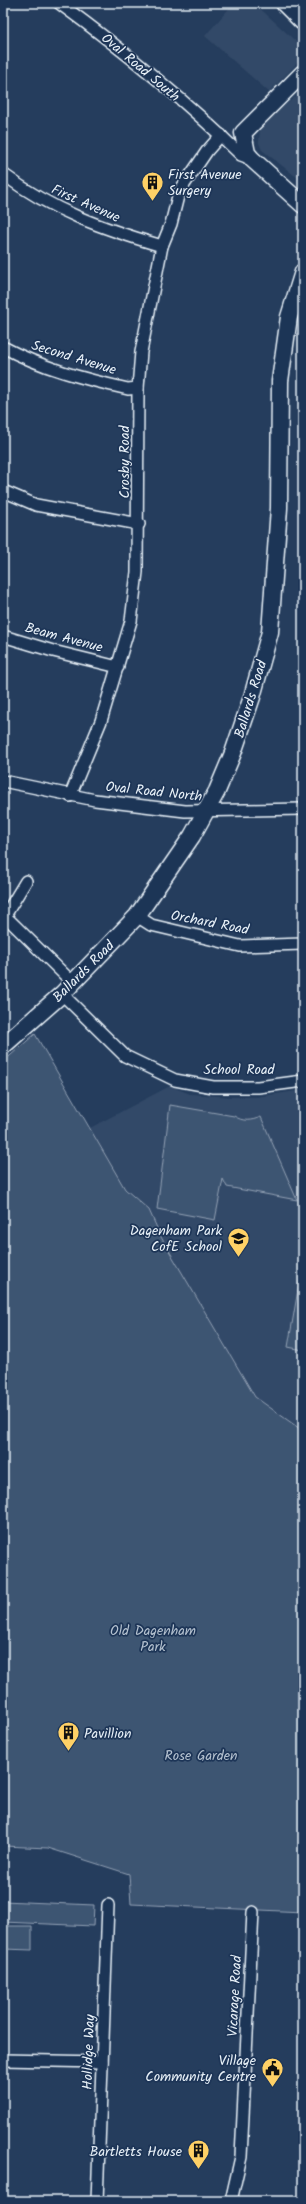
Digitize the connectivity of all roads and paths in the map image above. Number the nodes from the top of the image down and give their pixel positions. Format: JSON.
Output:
{"nodes":[{"id":1,"x":59,"y":3,"type":"edge"},
{"id":2,"x":285,"y":3,"type":"edge"},
{"id":3,"x":303,"y":21,"type":"edge"},
{"id":4,"x":303,"y":73,"type":"edge"},
{"id":5,"x":243,"y":133,"type":"junction"},
{"id":6,"x":221,"y":135,"type":"junction"},
{"id":7,"x":252,"y":159,"type":"junction"},
{"id":8,"x":3,"y":174,"type":"edge"},
{"id":9,"x":303,"y":206,"type":"edge"},
{"id":10,"x":162,"y":246,"type":"junction"},
{"id":11,"x":303,"y":272,"type":"edge"},
{"id":12,"x":3,"y":347,"type":"edge"},
{"id":13,"x":138,"y":388,"type":"junction"},
{"id":14,"x":3,"y":491,"type":"edge"},
{"id":15,"x":139,"y":524,"type":"junction"},
{"id":16,"x":3,"y":636,"type":"edge"},
{"id":17,"x":118,"y":666,"type":"junction"},
{"id":18,"x":3,"y":781,"type":"edge"},
{"id":19,"x":70,"y":796,"type":"junction"},
{"id":20,"x":303,"y":809,"type":"edge"},
{"id":21,"x":205,"y":812,"type":"junction"},
{"id":22,"x":26,"y":882,"type":"dead end"},
{"id":23,"x":137,"y":916,"type":"junction"},
{"id":24,"x":4,"y":917,"type":"edge"},
{"id":25,"x":303,"y":944,"type":"edge"},
{"id":26,"x":73,"y":982,"type":"junction"},
{"id":27,"x":62,"y":994,"type":"junction"},
{"id":28,"x":3,"y":1046,"type":"edge"},
{"id":29,"x":303,"y":1081,"type":"edge"},
{"id":30,"x":108,"y":1905,"type":"dead end"},
{"id":31,"x":253,"y":1912,"type":"dead end"},
{"id":32,"x":3,"y":2060,"type":"edge"},
{"id":33,"x":102,"y":2062,"type":"junction"},
{"id":34,"x":96,"y":2201,"type":"edge"},
{"id":35,"x":232,"y":2201,"type":"edge"}],
"edges":[{"from":1,"to":6,"type":"street","name":"Oval Road South"},
{"from":2,"to":3,"type":"main road"},
{"from":4,"to":5,"type":"main road"},
{"from":5,"to":6,"type":"street"},
{"from":5,"to":7,"type":"main road","name":"Oval Road South"},
{"from":6,"to":7,"type":"street","name":"Oval Road South"},
{"from":6,"to":10,"type":"street","name":"Crosby Road"},
{"from":7,"to":9,"type":"main road","name":"Oval Road South"},
{"from":8,"to":10,"type":"street","name":"First Avenue"},
{"from":10,"to":13,"type":"street","name":"Crosby Road"},
{"from":11,"to":21,"type":"main road","name":"Ballards Road"},
{"from":12,"to":13,"type":"street","name":"Second Avenue"},
{"from":13,"to":15,"type":"street","name":"Crosby Road"},
{"from":14,"to":15,"type":"street"},
{"from":15,"to":17,"type":"street","name":"Crosby Road"},
{"from":16,"to":17,"type":"street","name":"Beam Avenue"},
{"from":17,"to":19,"type":"street","name":"Crosby Road"},
{"from":18,"to":19,"type":"street","name":"Oval Road North"},
{"from":19,"to":21,"type":"street","name":"Oval Road North"},
{"from":20,"to":21,"type":"street","name":"Oval Road North"},
{"from":21,"to":23,"type":"main road","name":"Ballards Road"},
{"from":22,"to":24,"type":"street"},
{"from":23,"to":25,"type":"street","name":"Orchard Road"},
{"from":23,"to":26,"type":"main road","name":"Ballards Road"},
{"from":24,"to":26,"type":"street"},
{"from":26,"to":27,"type":"main road","name":"Ballards Road"},
{"from":27,"to":28,"type":"main road","name":"Ballards Road"},
{"from":27,"to":29,"type":"street","name":"School Road"},
{"from":30,"to":33,"type":"street","name":"Hollidge Way"},
{"from":31,"to":35,"type":"street","name":"Vicarage Road"},
{"from":32,"to":33,"type":"street"},
{"from":33,"to":34,"type":"street","name":"Hollidge Way"}]}
